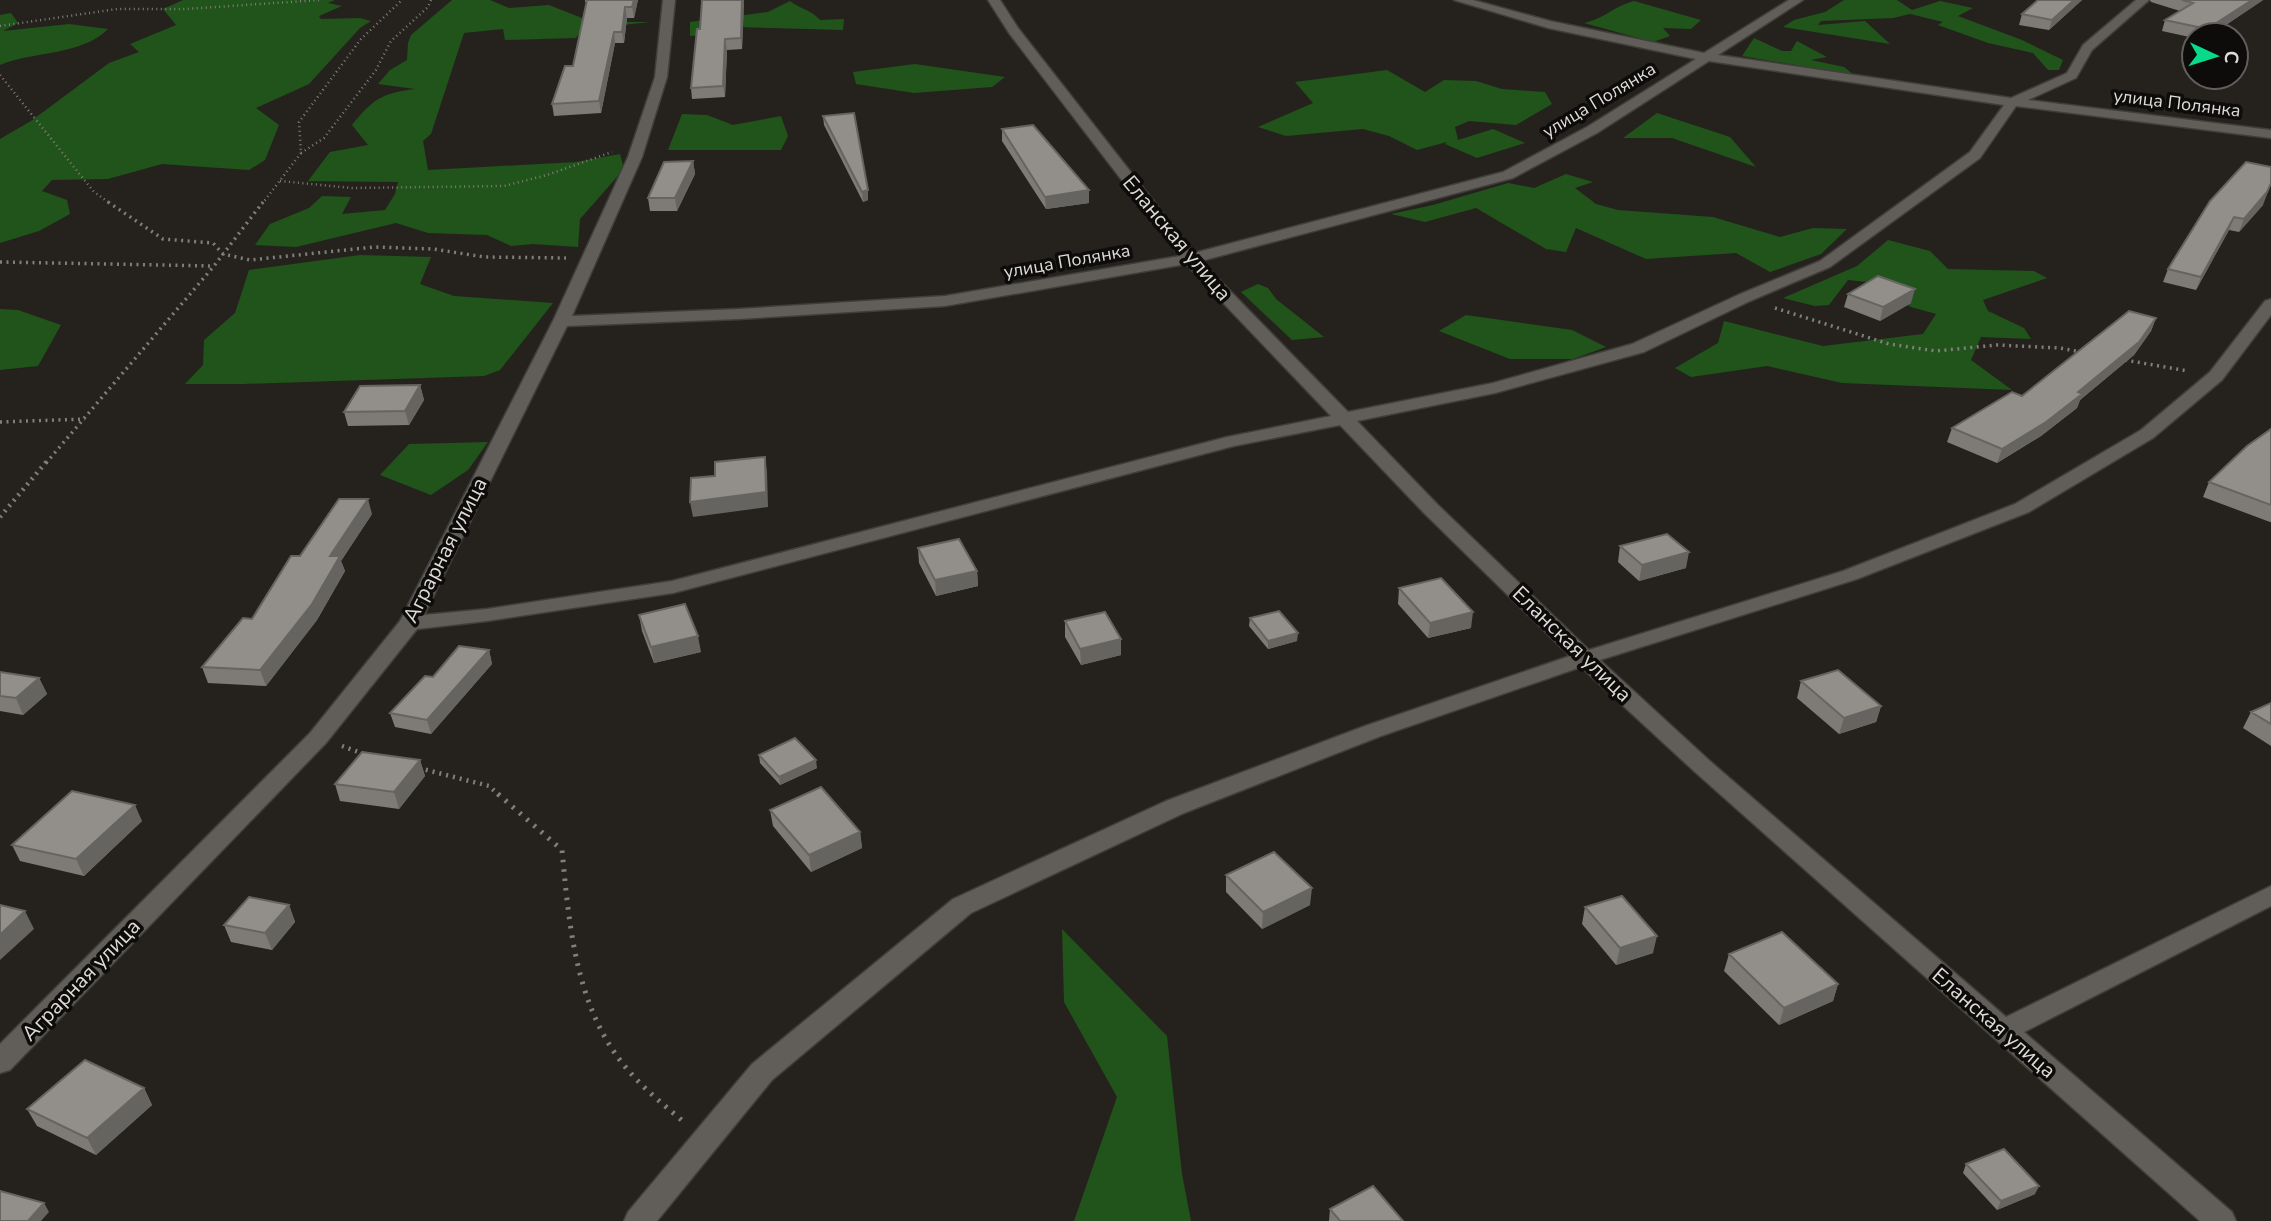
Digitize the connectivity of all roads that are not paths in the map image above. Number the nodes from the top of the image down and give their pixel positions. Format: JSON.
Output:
{"nodes":[{"id":1,"x":669,"y":0,"type":"edge"},
{"id":2,"x":993,"y":0,"type":"edge"},
{"id":3,"x":1460,"y":0,"type":"edge"},
{"id":4,"x":1797,"y":0,"type":"edge"},
{"id":5,"x":2143,"y":0,"type":"edge"},
{"id":6,"x":1704,"y":57,"type":"junction"},
{"id":7,"x":2013,"y":102,"type":"junction"},
{"id":8,"x":2271,"y":134,"type":"edge"},
{"id":9,"x":1190,"y":259,"type":"junction"},
{"id":10,"x":2271,"y":304,"type":"edge"},
{"id":11,"x":561,"y":321,"type":"junction"},
{"id":12,"x":1345,"y":420,"type":"junction"},
{"id":13,"x":410,"y":622,"type":"junction"},
{"id":14,"x":1585,"y":658,"type":"junction"},
{"id":15,"x":2271,"y":895,"type":"edge"},
{"id":16,"x":2002,"y":1031,"type":"junction"},
{"id":17,"x":0,"y":1062,"type":"edge"},
{"id":18,"x":639,"y":1221,"type":"edge"},
{"id":19,"x":2221,"y":1221,"type":"edge"}],
"edges":[{"from":1,"to":11,"type":"street","name":"Аграрная улица"},
{"from":2,"to":9,"type":"street","name":"Еланская улица"},
{"from":3,"to":6,"type":"street"},
{"from":4,"to":6,"type":"street","name":"улица Полянка"},
{"from":5,"to":7,"type":"street"},
{"from":6,"to":7,"type":"street","name":"улица Полянка"},
{"from":6,"to":9,"type":"street","name":"улица Полянка"},
{"from":7,"to":8,"type":"street","name":"улица Полянка"},
{"from":7,"to":12,"type":"street"},
{"from":9,"to":11,"type":"street","name":"улица Полянка"},
{"from":9,"to":12,"type":"street","name":"Еланская улица"},
{"from":10,"to":14,"type":"street"},
{"from":11,"to":13,"type":"street","name":"Аграрная улица"},
{"from":12,"to":13,"type":"street"},
{"from":12,"to":14,"type":"street","name":"Еланская улица"},
{"from":13,"to":17,"type":"street","name":"Аграрная улица"},
{"from":14,"to":16,"type":"street","name":"Еланская улица"},
{"from":14,"to":18,"type":"street"},
{"from":15,"to":16,"type":"street"},
{"from":16,"to":19,"type":"street","name":"Еланская улица"}]}
